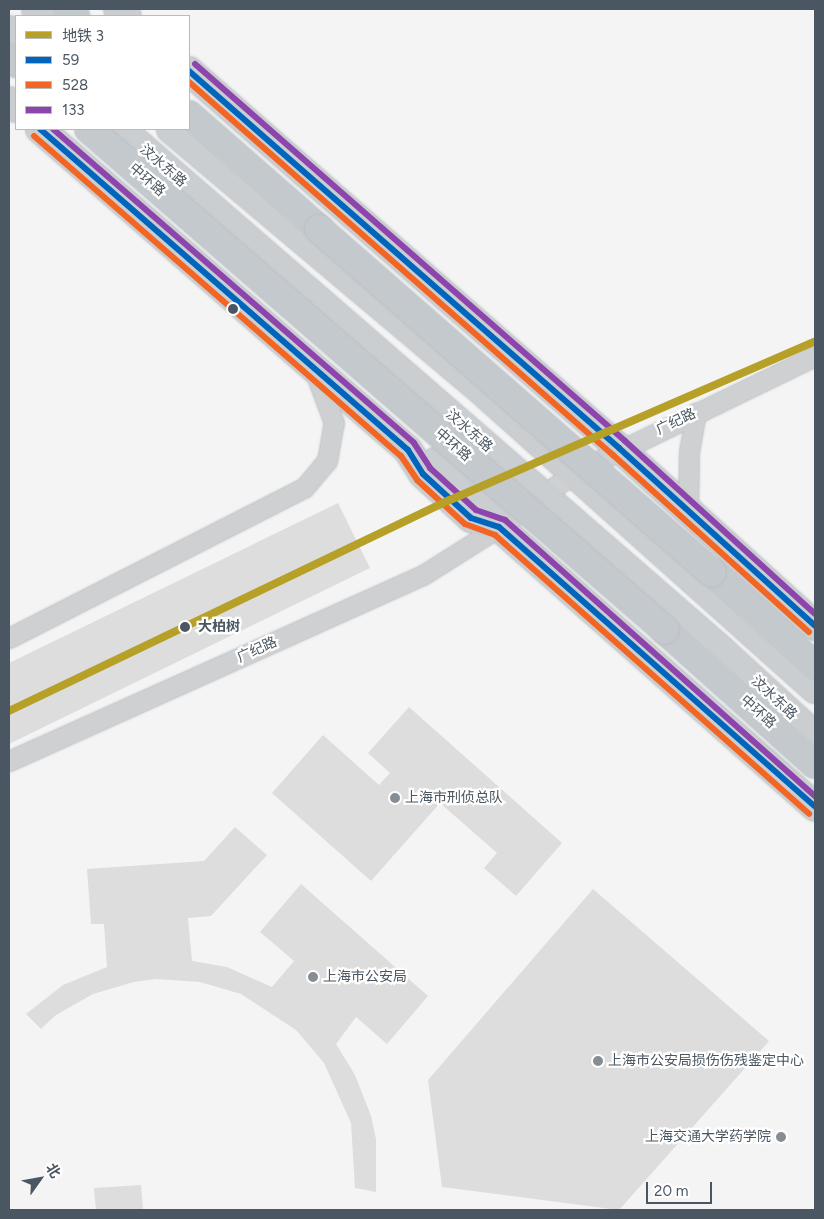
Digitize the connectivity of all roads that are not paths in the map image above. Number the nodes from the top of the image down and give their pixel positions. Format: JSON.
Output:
{"nodes":[{"id":1,"x":190,"y":72,"type":"edge"},
{"id":2,"x":190,"y":117,"type":"edge"},
{"id":3,"x":41,"y":130,"type":"edge"},
{"id":4,"x":89,"y":130,"type":"edge"},
{"id":5,"x":95,"y":130,"type":"edge"},
{"id":6,"x":172,"y":130,"type":"edge"},
{"id":7,"x":125,"y":132,"type":"edge"},
{"id":8,"x":815,"y":356,"type":"edge"},
{"id":9,"x":315,"y":371,"type":"junction"},
{"id":10,"x":696,"y":413,"type":"junction"},
{"id":11,"x":619,"y":448,"type":"junction"},
{"id":12,"x":574,"y":473,"type":"junction"},
{"id":13,"x":541,"y":495,"type":"junction"},
{"id":14,"x":688,"y":511,"type":"junction"},
{"id":15,"x":499,"y":527,"type":"junction"},
{"id":16,"x":815,"y":626,"type":"edge"},
{"id":17,"x":9,"y":638,"type":"edge"},
{"id":18,"x":815,"y":666,"type":"edge"},
{"id":19,"x":815,"y":689,"type":"edge"},
{"id":20,"x":815,"y":736,"type":"edge"},
{"id":21,"x":9,"y":762,"type":"edge"},
{"id":22,"x":815,"y":764,"type":"edge"},
{"id":23,"x":815,"y":807,"type":"edge"}],
"edges":[{"from":1,"to":11,"type":"main road"},
{"from":2,"to":18,"type":"highway","bridge":true},
{"from":3,"to":9,"type":"main road"},
{"from":4,"to":22,"type":"highway","name":"中环路","bridge":true},
{"from":5,"to":7,"type":"main road"},
{"from":6,"to":12,"type":"main road"},
{"from":7,"to":13,"type":"main road","name":"汶水东路"},
{"from":8,"to":10,"type":"street","name":"广纪路"},
{"from":9,"to":15,"type":"main road"},
{"from":9,"to":17,"type":"street"},
{"from":10,"to":11,"type":"street","name":"广纪路"},
{"from":10,"to":14,"type":"street"},
{"from":11,"to":12,"type":"street","name":"广纪路"},
{"from":11,"to":14,"type":"main road"},
{"from":12,"to":13,"type":"street","name":"广纪路"},
{"from":12,"to":19,"type":"main road"},
{"from":13,"to":15,"type":"street","name":"广纪路"},
{"from":13,"to":20,"type":"main road","name":"汶水东路"},
{"from":14,"to":16,"type":"main road"},
{"from":15,"to":21,"type":"street","name":"广纪路"},
{"from":15,"to":23,"type":"main road"}]}
